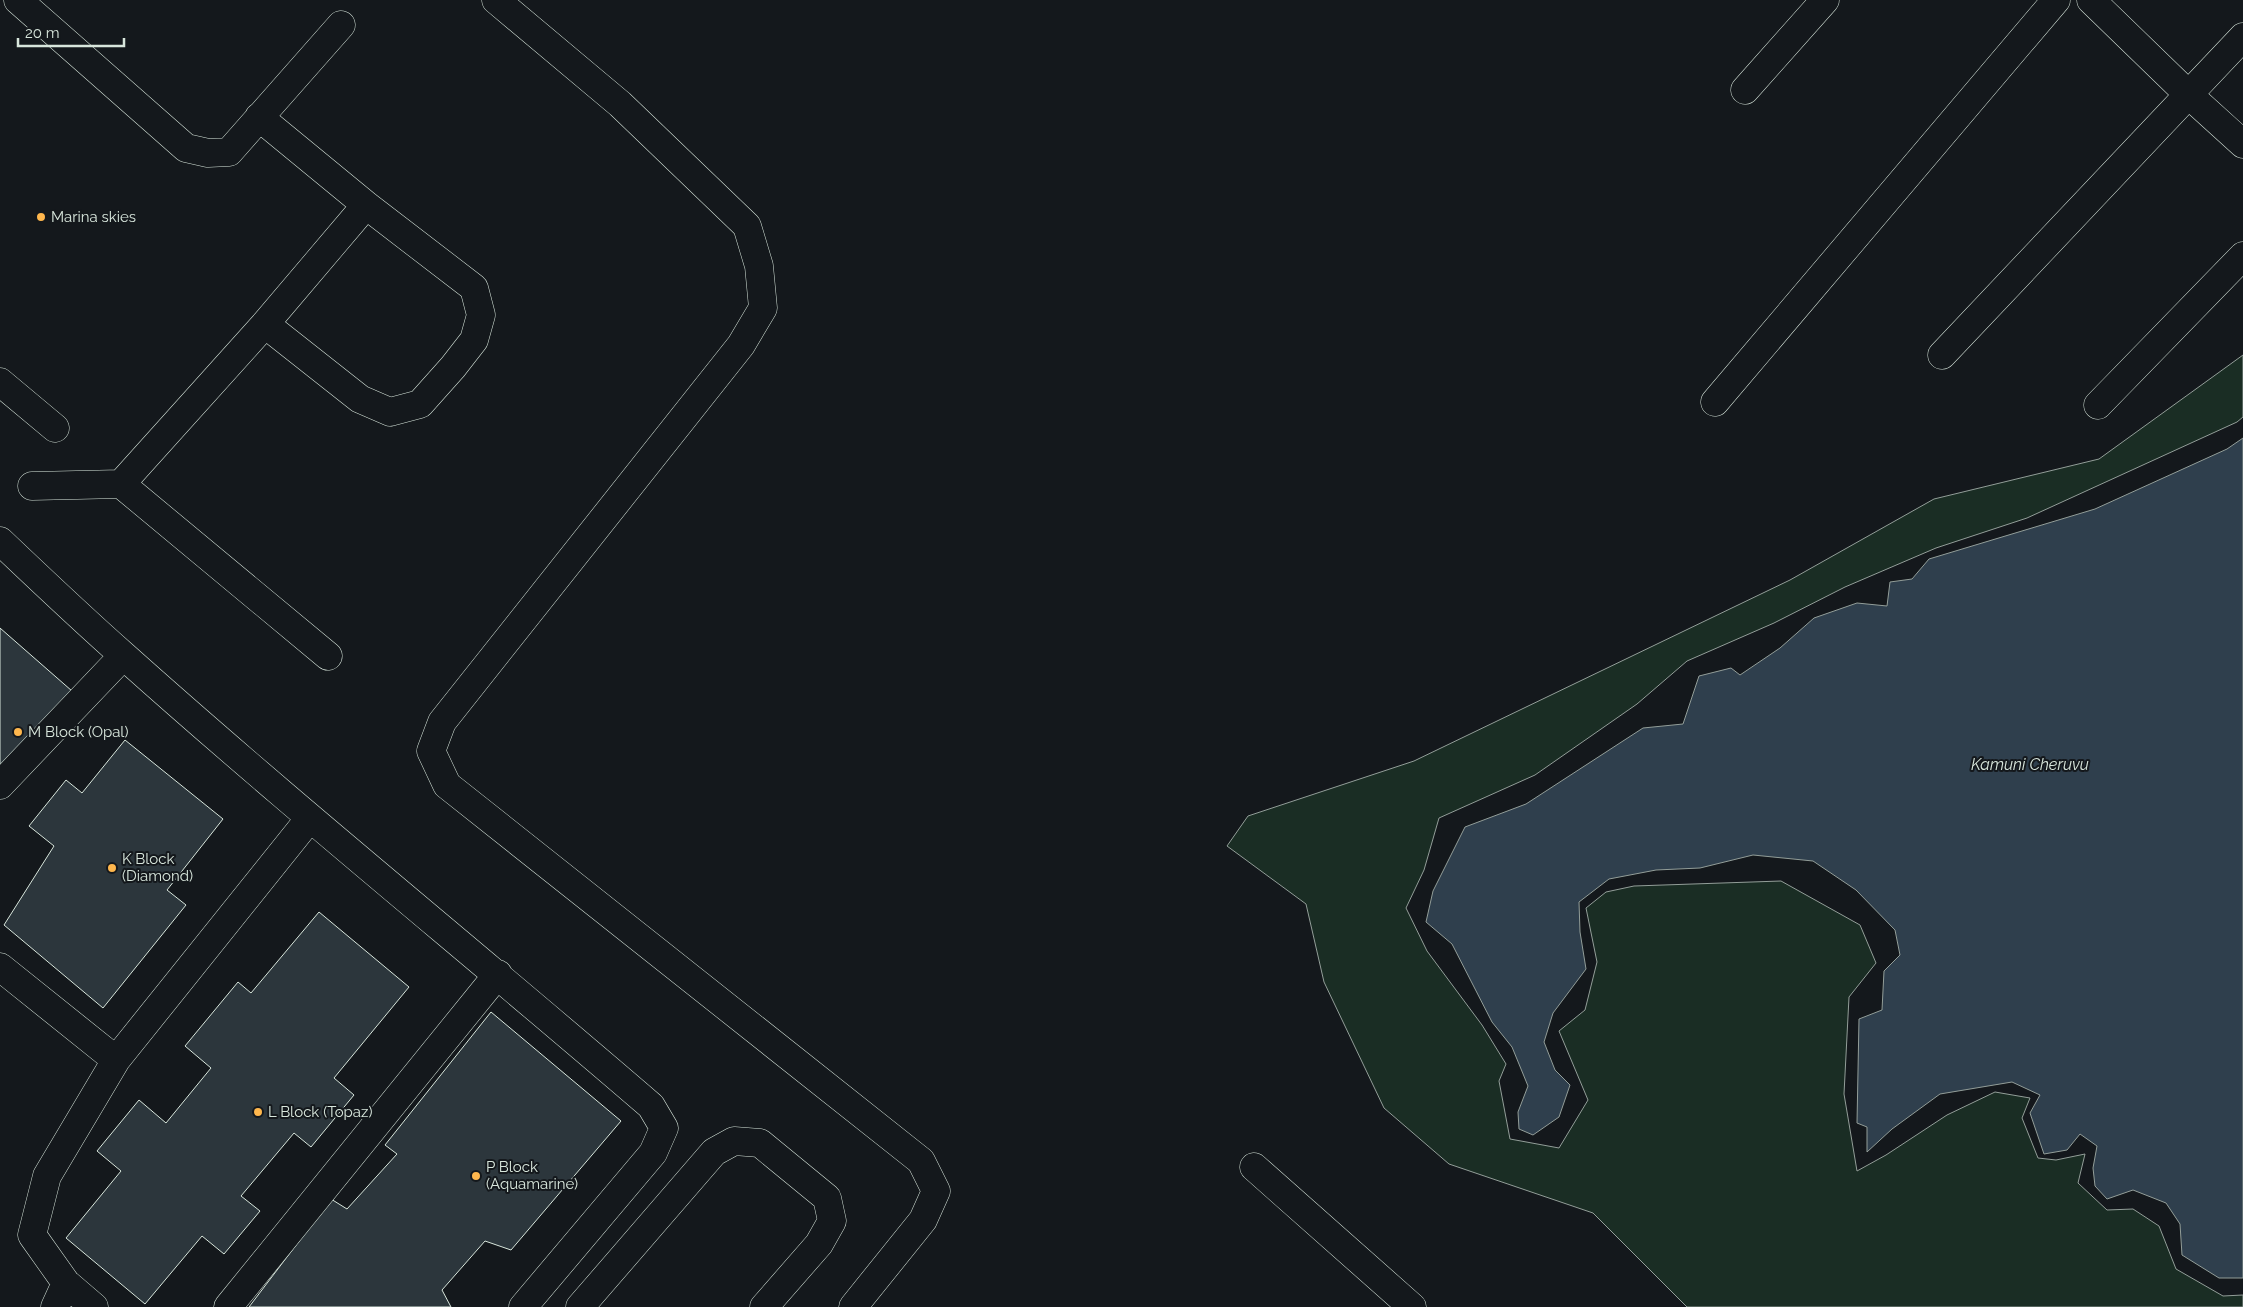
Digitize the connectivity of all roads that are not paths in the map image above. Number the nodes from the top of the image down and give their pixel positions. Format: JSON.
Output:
{"nodes":[{"id":1,"x":18,"y":0,"type":"edge"},
{"id":2,"x":496,"y":0,"type":"edge"},
{"id":3,"x":1825,"y":0,"type":"edge"},
{"id":4,"x":2056,"y":0,"type":"edge"},
{"id":5,"x":2091,"y":0,"type":"edge"},
{"id":6,"x":341,"y":25,"type":"dead end"},
{"id":7,"x":2243,"y":37,"type":"edge"},
{"id":8,"x":1745,"y":90,"type":"dead end"},
{"id":9,"x":2189,"y":95,"type":"junction"},
{"id":10,"x":258,"y":117,"type":"junction"},
{"id":11,"x":2243,"y":144,"type":"edge"},
{"id":12,"x":366,"y":205,"type":"junction"},
{"id":13,"x":2243,"y":256,"type":"edge"},
{"id":14,"x":265,"y":324,"type":"junction"},
{"id":15,"x":1942,"y":355,"type":"dead end"},
{"id":16,"x":0,"y":382,"type":"edge"},
{"id":17,"x":1715,"y":402,"type":"dead end"},
{"id":18,"x":2098,"y":405,"type":"dead end"},
{"id":19,"x":55,"y":428,"type":"dead end"},
{"id":20,"x":121,"y":484,"type":"junction"},
{"id":21,"x":32,"y":486,"type":"dead end"},
{"id":22,"x":0,"y":541,"type":"edge"},
{"id":23,"x":123,"y":656,"type":"junction"},
{"id":24,"x":328,"y":656,"type":"dead end"},
{"id":25,"x":0,"y":785,"type":"edge"},
{"id":26,"x":310,"y":818,"type":"junction"},
{"id":27,"x":0,"y":967,"type":"edge"},
{"id":28,"x":498,"y":974,"type":"junction"},
{"id":29,"x":116,"y":1060,"type":"junction"},
{"id":30,"x":1254,"y":1167,"type":"dead end"},
{"id":31,"x":66,"y":1283,"type":"junction"},
{"id":32,"x":55,"y":1307,"type":"edge"},
{"id":33,"x":94,"y":1307,"type":"edge"},
{"id":34,"x":228,"y":1307,"type":"edge"},
{"id":35,"x":523,"y":1307,"type":"edge"},
{"id":36,"x":580,"y":1307,"type":"edge"},
{"id":37,"x":764,"y":1307,"type":"edge"},
{"id":38,"x":853,"y":1307,"type":"edge"},
{"id":39,"x":1412,"y":1307,"type":"edge"}],
"edges":[{"from":1,"to":10,"type":"street"},
{"from":2,"to":38,"type":"street"},
{"from":3,"to":8,"type":"street"},
{"from":4,"to":17,"type":"street"},
{"from":5,"to":9,"type":"street"},
{"from":6,"to":10,"type":"street"},
{"from":7,"to":9,"type":"street"},
{"from":9,"to":11,"type":"street"},
{"from":9,"to":15,"type":"street"},
{"from":10,"to":12,"type":"street"},
{"from":12,"to":14,"type":"street"},
{"from":12,"to":14,"type":"street"},
{"from":13,"to":18,"type":"street"},
{"from":14,"to":20,"type":"street"},
{"from":16,"to":19,"type":"street"},
{"from":20,"to":21,"type":"street"},
{"from":20,"to":24,"type":"street"},
{"from":22,"to":23,"type":"street"},
{"from":23,"to":25,"type":"street"},
{"from":23,"to":26,"type":"street"},
{"from":26,"to":28,"type":"street"},
{"from":26,"to":29,"type":"street"},
{"from":27,"to":29,"type":"street"},
{"from":28,"to":34,"type":"street"},
{"from":28,"to":35,"type":"street"},
{"from":29,"to":31,"type":"street"},
{"from":30,"to":39,"type":"street"},
{"from":31,"to":32,"type":"street"},
{"from":31,"to":33,"type":"street"},
{"from":36,"to":37,"type":"street"}]}
